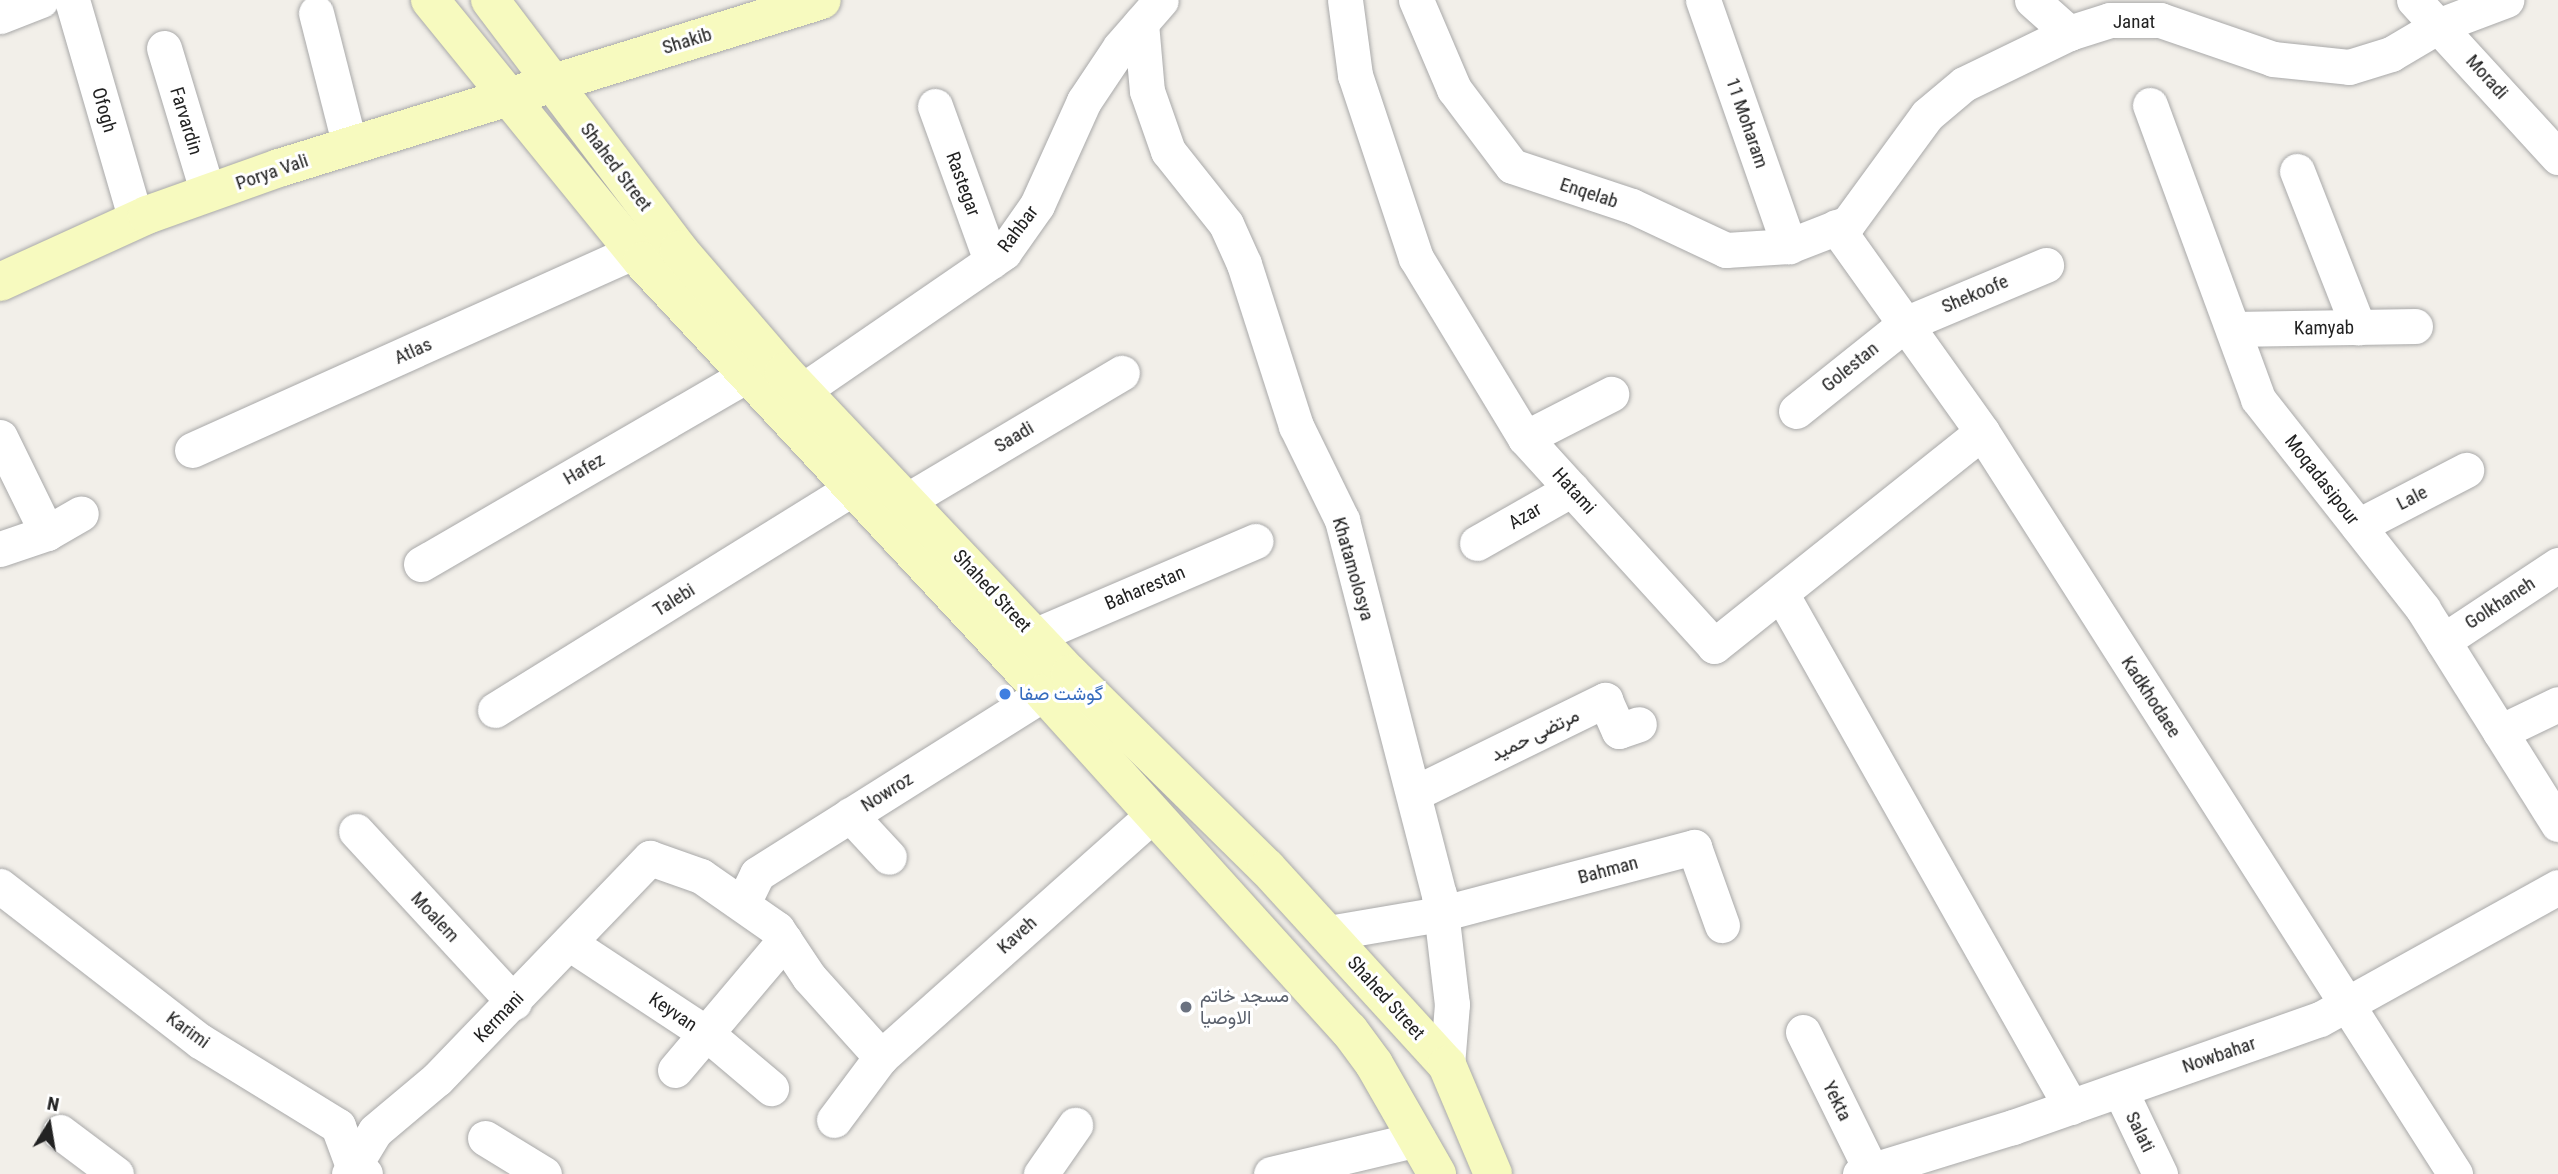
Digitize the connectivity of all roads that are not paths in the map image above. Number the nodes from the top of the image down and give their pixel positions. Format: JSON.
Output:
{"nodes":[{"id":1,"x":41,"y":0,"type":"edge"},
{"id":2,"x":72,"y":0,"type":"edge"},
{"id":3,"x":430,"y":0,"type":"edge"},
{"id":4,"x":489,"y":0,"type":"edge"},
{"id":5,"x":822,"y":0,"type":"edge"},
{"id":6,"x":1345,"y":0,"type":"edge"},
{"id":7,"x":1416,"y":0,"type":"edge"},
{"id":8,"x":1703,"y":0,"type":"edge"},
{"id":9,"x":2032,"y":0,"type":"edge"},
{"id":10,"x":2506,"y":0,"type":"edge"},
{"id":11,"x":2427,"y":9,"type":"edge"},
{"id":12,"x":316,"y":12,"type":"dead end"},
{"id":13,"x":1151,"y":12,"type":"edge"},
{"id":14,"x":0,"y":16,"type":"edge"},
{"id":15,"x":2069,"y":33,"type":"junction"},
{"id":16,"x":164,"y":48,"type":"dead end"},
{"id":17,"x":552,"y":81,"type":"junction"},
{"id":18,"x":507,"y":95,"type":"junction"},
{"id":19,"x":2150,"y":105,"type":"dead end"},
{"id":20,"x":934,"y":106,"type":"dead end"},
{"id":21,"x":350,"y":146,"type":"junction"},
{"id":22,"x":2558,"y":156,"type":"edge"},
{"id":23,"x":2297,"y":171,"type":"dead end"},
{"id":24,"x":208,"y":194,"type":"junction"},
{"id":25,"x":136,"y":220,"type":"junction"},
{"id":26,"x":1842,"y":225,"type":"junction"},
{"id":27,"x":1789,"y":246,"type":"junction"},
{"id":28,"x":634,"y":251,"type":"junction"},
{"id":29,"x":991,"y":261,"type":"junction"},
{"id":30,"x":2046,"y":265,"type":"dead end"},
{"id":31,"x":0,"y":282,"type":"edge"},
{"id":32,"x":1905,"y":324,"type":"junction"},
{"id":33,"x":2415,"y":326,"type":"dead end"},
{"id":34,"x":2358,"y":327,"type":"junction"},
{"id":35,"x":2233,"y":329,"type":"junction"},
{"id":36,"x":1122,"y":373,"type":"dead end"},
{"id":37,"x":747,"y":375,"type":"junction"},
{"id":38,"x":802,"y":391,"type":"junction"},
{"id":39,"x":1611,"y":394,"type":"dead end"},
{"id":40,"x":1796,"y":411,"type":"dead end"},
{"id":41,"x":1982,"y":432,"type":"junction"},
{"id":42,"x":0,"y":437,"type":"edge"},
{"id":43,"x":1525,"y":438,"type":"junction"},
{"id":44,"x":192,"y":450,"type":"dead end"},
{"id":45,"x":2466,"y":470,"type":"dead end"},
{"id":46,"x":852,"y":489,"type":"junction"},
{"id":47,"x":1572,"y":489,"type":"junction"},
{"id":48,"x":906,"y":501,"type":"junction"},
{"id":49,"x":81,"y":513,"type":"dead end"},
{"id":50,"x":2358,"y":526,"type":"junction"},
{"id":51,"x":47,"y":533,"type":"junction"},
{"id":52,"x":1256,"y":541,"type":"dead end"},
{"id":53,"x":1477,"y":543,"type":"dead end"},
{"id":54,"x":0,"y":549,"type":"edge"},
{"id":55,"x":421,"y":564,"type":"dead end"},
{"id":56,"x":2558,"y":565,"type":"edge"},
{"id":57,"x":1782,"y":595,"type":"junction"},
{"id":58,"x":1034,"y":636,"type":"junction"},
{"id":59,"x":2443,"y":641,"type":"junction"},
{"id":60,"x":1044,"y":693,"type":"junction"},
{"id":61,"x":2558,"y":704,"type":"edge"},
{"id":62,"x":495,"y":710,"type":"dead end"},
{"id":63,"x":1639,"y":724,"type":"dead end"},
{"id":64,"x":2500,"y":733,"type":"junction"},
{"id":65,"x":1415,"y":793,"type":"junction"},
{"id":66,"x":1154,"y":814,"type":"junction"},
{"id":67,"x":850,"y":815,"type":"junction"},
{"id":68,"x":2558,"y":824,"type":"edge"},
{"id":69,"x":356,"y":831,"type":"dead end"},
{"id":70,"x":889,"y":857,"type":"dead end"},
{"id":71,"x":0,"y":886,"type":"edge"},
{"id":72,"x":2558,"y":887,"type":"edge"},
{"id":73,"x":743,"y":903,"type":"junction"},
{"id":74,"x":1440,"y":914,"type":"junction"},
{"id":75,"x":1723,"y":925,"type":"dead end"},
{"id":76,"x":1328,"y":933,"type":"junction"},
{"id":77,"x":785,"y":940,"type":"junction"},
{"id":78,"x":569,"y":943,"type":"junction"},
{"id":79,"x":514,"y":1002,"type":"junction"},
{"id":80,"x":2345,"y":1005,"type":"junction"},
{"id":81,"x":1803,"y":1032,"type":"dead end"},
{"id":82,"x":707,"y":1034,"type":"junction"},
{"id":83,"x":881,"y":1057,"type":"junction"},
{"id":84,"x":1447,"y":1065,"type":"junction"},
{"id":85,"x":675,"y":1070,"type":"dead end"},
{"id":86,"x":771,"y":1088,"type":"dead end"},
{"id":87,"x":2120,"y":1090,"type":"junction"},
{"id":88,"x":2071,"y":1107,"type":"junction"},
{"id":89,"x":834,"y":1119,"type":"dead end"},
{"id":90,"x":1075,"y":1125,"type":"dead end"},
{"id":91,"x":60,"y":1132,"type":"dead end"},
{"id":92,"x":485,"y":1138,"type":"dead end"},
{"id":93,"x":1418,"y":1139,"type":"junction"},
{"id":94,"x":356,"y":1172,"type":"edge"},
{"id":95,"x":1868,"y":1173,"type":"edge"},
{"id":96,"x":116,"y":1174,"type":"edge"},
{"id":97,"x":544,"y":1174,"type":"edge"},
{"id":98,"x":1041,"y":1174,"type":"edge"},
{"id":99,"x":1270,"y":1174,"type":"edge"},
{"id":100,"x":1437,"y":1174,"type":"edge"},
{"id":101,"x":1493,"y":1174,"type":"edge"},
{"id":102,"x":2160,"y":1174,"type":"edge"},
{"id":103,"x":2455,"y":1174,"type":"edge"}],
"edges":[{"from":1,"to":14,"type":"street"},
{"from":2,"to":25,"type":"street","name":"Ofogh"},
{"from":3,"to":18,"type":"main road","name":"Shahed Street"},
{"from":4,"to":17,"type":"main road","name":"Shahed Street"},
{"from":5,"to":17,"type":"main road","name":"Shakib"},
{"from":6,"to":43,"type":"street","name":"Hatami"},
{"from":7,"to":27,"type":"street","name":"Enqelab"},
{"from":8,"to":27,"type":"street","name":"11 Moharam"},
{"from":9,"to":15,"type":"street"},
{"from":10,"to":11,"type":"street","name":"Janat"},
{"from":11,"to":15,"type":"street","name":"Janat"},
{"from":11,"to":22,"type":"street","name":"Moradi"},
{"from":12,"to":21,"type":"street"},
{"from":13,"to":29,"type":"street","name":"Rahbar"},
{"from":13,"to":65,"type":"street","name":"Khatamolosya"},
{"from":15,"to":26,"type":"street","name":"Janat"},
{"from":16,"to":24,"type":"street","name":"Farvardin"},
{"from":17,"to":18,"type":"main road","name":"Porya Vali"},
{"from":17,"to":38,"type":"main road","name":"Shahed Street"},
{"from":18,"to":21,"type":"main road","name":"Porya Vali"},
{"from":18,"to":28,"type":"main road","name":"Shahed Street"},
{"from":19,"to":35,"type":"street","name":"Moqadasipour"},
{"from":20,"to":29,"type":"street","name":"Rastegar"},
{"from":21,"to":24,"type":"main road","name":"Porya Vali"},
{"from":23,"to":34,"type":"street"},
{"from":24,"to":25,"type":"main road","name":"Porya Vali"},
{"from":25,"to":31,"type":"main road","name":"Porya Vali"},
{"from":26,"to":27,"type":"street","name":"Enqelab"},
{"from":26,"to":32,"type":"street","name":"Kadkhodaee"},
{"from":28,"to":37,"type":"main road","name":"Shahed Street"},
{"from":28,"to":44,"type":"street","name":"Atlas"},
{"from":29,"to":38,"type":"street","name":"Rahbar"},
{"from":30,"to":32,"type":"street","name":"Shekoofe"},
{"from":32,"to":40,"type":"street","name":"Golestan"},
{"from":32,"to":41,"type":"street","name":"Kadkhodaee"},
{"from":33,"to":34,"type":"street","name":"Kamyab"},
{"from":34,"to":35,"type":"street","name":"Kamyab"},
{"from":35,"to":50,"type":"street","name":"Moqadasipour"},
{"from":36,"to":48,"type":"street","name":"Saadi"},
{"from":37,"to":46,"type":"main road","name":"Shahed Street"},
{"from":37,"to":55,"type":"street","name":"Hafez"},
{"from":38,"to":48,"type":"main road","name":"Shahed Street"},
{"from":39,"to":43,"type":"street"},
{"from":41,"to":57,"type":"street","name":"Hatami"},
{"from":41,"to":80,"type":"street","name":"Kadkhodaee"},
{"from":42,"to":51,"type":"street"},
{"from":43,"to":47,"type":"street","name":"Hatami"},
{"from":45,"to":50,"type":"street","name":"Lale"},
{"from":46,"to":60,"type":"main road","name":"Shahed Street"},
{"from":46,"to":62,"type":"street","name":"Talebi"},
{"from":47,"to":53,"type":"street","name":"Azar"},
{"from":47,"to":57,"type":"street","name":"Hatami"},
{"from":48,"to":58,"type":"main road","name":"Shahed Street"},
{"from":49,"to":51,"type":"street"},
{"from":50,"to":59,"type":"street","name":"Moqadasipour"},
{"from":51,"to":54,"type":"street"},
{"from":52,"to":58,"type":"street","name":"Baharestan"},
{"from":56,"to":59,"type":"street","name":"Golkhaneh"},
{"from":57,"to":88,"type":"street"},
{"from":58,"to":76,"type":"main road","name":"Shahed Street"},
{"from":59,"to":64,"type":"street","name":"Moqadasipour"},
{"from":60,"to":66,"type":"main road","name":"Shahed Street"},
{"from":60,"to":67,"type":"street","name":"Nowroz"},
{"from":61,"to":64,"type":"street"},
{"from":63,"to":65,"type":"street","name":"مرتضی حمید"},
{"from":64,"to":68,"type":"street","name":"Moqadasipour"},
{"from":65,"to":74,"type":"street","name":"Khatamolosya"},
{"from":66,"to":83,"type":"street","name":"Kaveh"},
{"from":66,"to":93,"type":"main road","name":"Shahed Street"},
{"from":67,"to":70,"type":"street"},
{"from":67,"to":73,"type":"street","name":"Nowroz"},
{"from":69,"to":79,"type":"street","name":"Moalem"},
{"from":71,"to":94,"type":"street","name":"Karimi"},
{"from":72,"to":80,"type":"street","name":"Nowbahar"},
{"from":73,"to":77,"type":"street"},
{"from":73,"to":78,"type":"street","name":"Kermani"},
{"from":74,"to":75,"type":"street","name":"Bahman"},
{"from":74,"to":76,"type":"street"},
{"from":74,"to":84,"type":"street","name":"Khatamolosya"},
{"from":76,"to":84,"type":"main road","name":"Shahed Street"},
{"from":77,"to":82,"type":"street"},
{"from":77,"to":83,"type":"street"},
{"from":78,"to":79,"type":"street","name":"Kermani"},
{"from":78,"to":82,"type":"street","name":"Keyvan"},
{"from":79,"to":94,"type":"street","name":"Kermani"},
{"from":80,"to":87,"type":"street","name":"Nowbahar"},
{"from":80,"to":103,"type":"street","name":"Kadkhodaee"},
{"from":81,"to":95,"type":"street","name":"Yekta"},
{"from":82,"to":85,"type":"street"},
{"from":82,"to":86,"type":"street","name":"Keyvan"},
{"from":83,"to":89,"type":"street","name":"Kaveh"},
{"from":84,"to":101,"type":"main road","name":"Shahed Street"},
{"from":87,"to":88,"type":"street","name":"Nowbahar"},
{"from":87,"to":102,"type":"street","name":"Salati"},
{"from":88,"to":95,"type":"street","name":"Nowbahar"},
{"from":90,"to":98,"type":"street"},
{"from":91,"to":96,"type":"street"},
{"from":92,"to":97,"type":"street"},
{"from":93,"to":99,"type":"street"},
{"from":93,"to":100,"type":"main road","name":"Shahed Street"}]}
